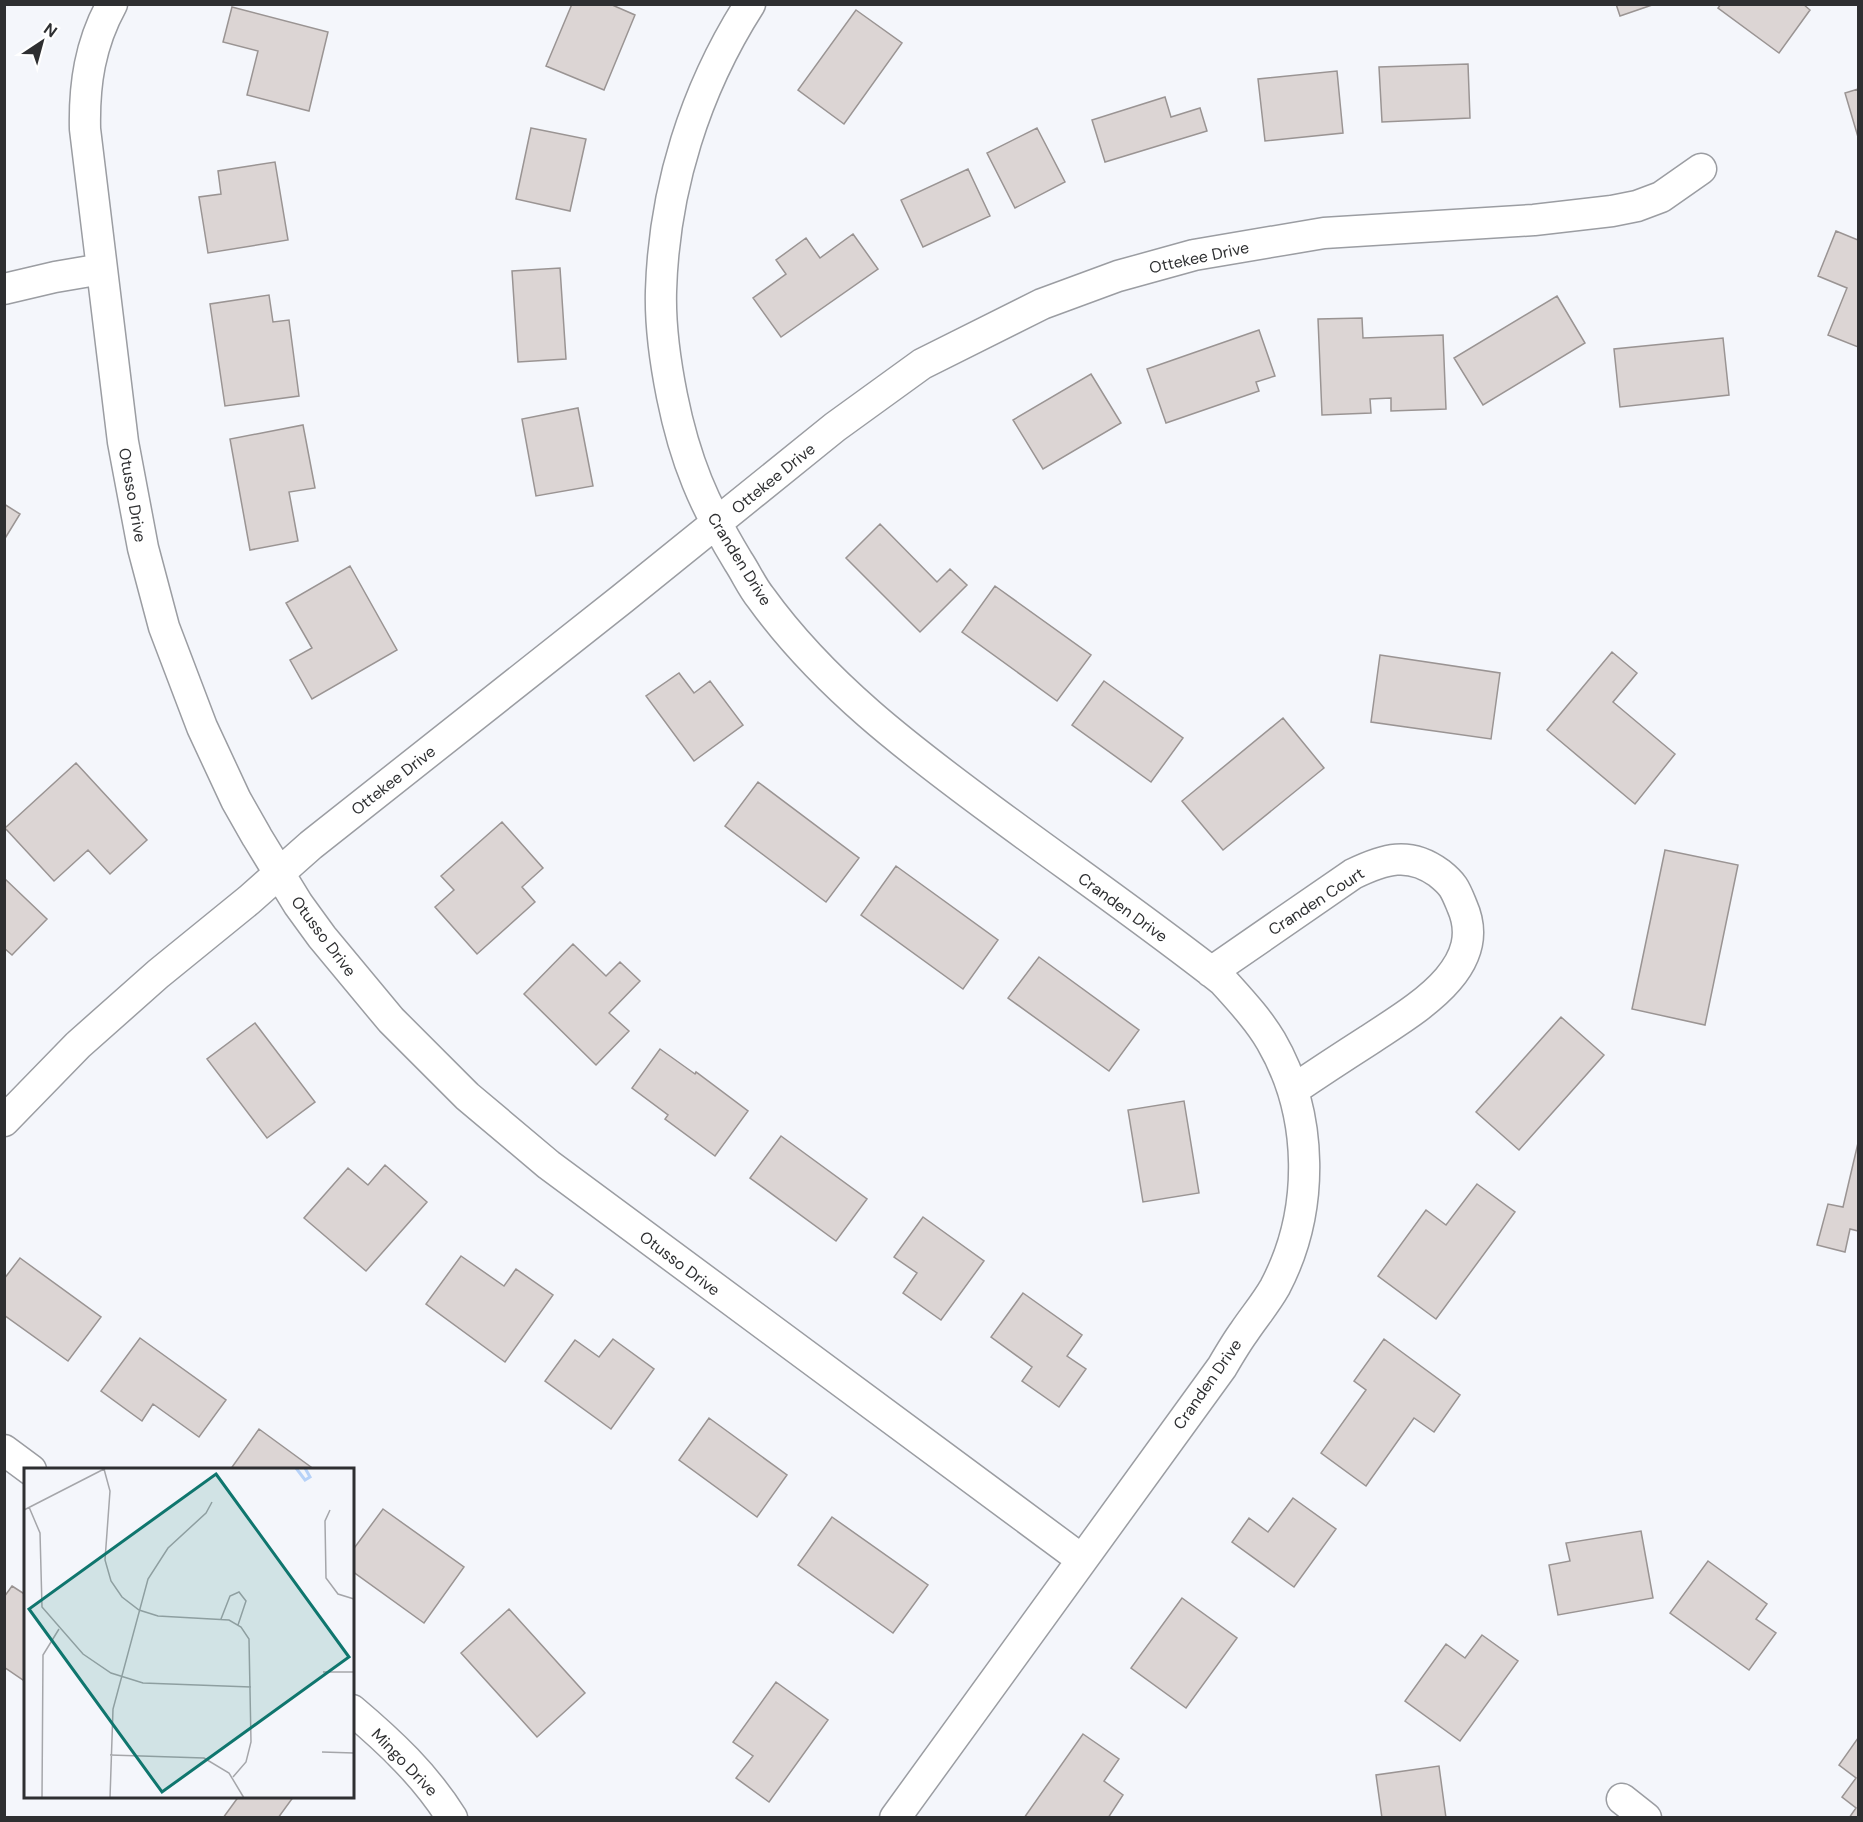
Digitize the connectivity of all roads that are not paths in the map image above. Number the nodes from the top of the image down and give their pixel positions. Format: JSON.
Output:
{"nodes":[{"id":1,"x":112,"y":4,"type":"edge"},
{"id":2,"x":750,"y":4,"type":"edge"},
{"id":3,"x":1701,"y":169,"type":"dead end"},
{"id":4,"x":102,"y":269,"type":"junction"},
{"id":5,"x":4,"y":289,"type":"edge"},
{"id":6,"x":716,"y":524,"type":"junction"},
{"id":7,"x":279,"y":873,"type":"junction"},
{"id":8,"x":1211,"y":972,"type":"junction"},
{"id":9,"x":1293,"y":1090,"type":"junction"},
{"id":10,"x":4,"y":1121,"type":"edge"},
{"id":11,"x":4,"y":1450,"type":"edge"},
{"id":12,"x":28,"y":1468,"type":"edge"},
{"id":13,"x":1081,"y":1559,"type":"junction"},
{"id":14,"x":354,"y":1712,"type":"edge"},
{"id":15,"x":1622,"y":1799,"type":"dead end"},
{"id":16,"x":453,"y":1818,"type":"edge"},
{"id":17,"x":895,"y":1818,"type":"edge"},
{"id":18,"x":1646,"y":1818,"type":"edge"}],
"edges":[{"from":1,"to":4,"type":"street","name":"Otusso Drive"},
{"from":2,"to":6,"type":"street","name":"Cranden Drive"},
{"from":3,"to":6,"type":"street","name":"Ottekee Drive"},
{"from":4,"to":5,"type":"street"},
{"from":4,"to":7,"type":"street","name":"Otusso Drive"},
{"from":6,"to":7,"type":"street","name":"Ottekee Drive"},
{"from":6,"to":8,"type":"street","name":"Cranden Drive"},
{"from":7,"to":10,"type":"street","name":"Ottekee Drive"},
{"from":7,"to":13,"type":"street","name":"Otusso Drive"},
{"from":8,"to":9,"type":"street","name":"Cranden Drive"},
{"from":8,"to":9,"type":"street","name":"Cranden Court"},
{"from":9,"to":13,"type":"street","name":"Cranden Drive"},
{"from":11,"to":12,"type":"street"},
{"from":13,"to":17,"type":"street","name":"Cranden Drive"},
{"from":14,"to":16,"type":"street","name":"Mingo Drive"},
{"from":15,"to":18,"type":"street"}]}
